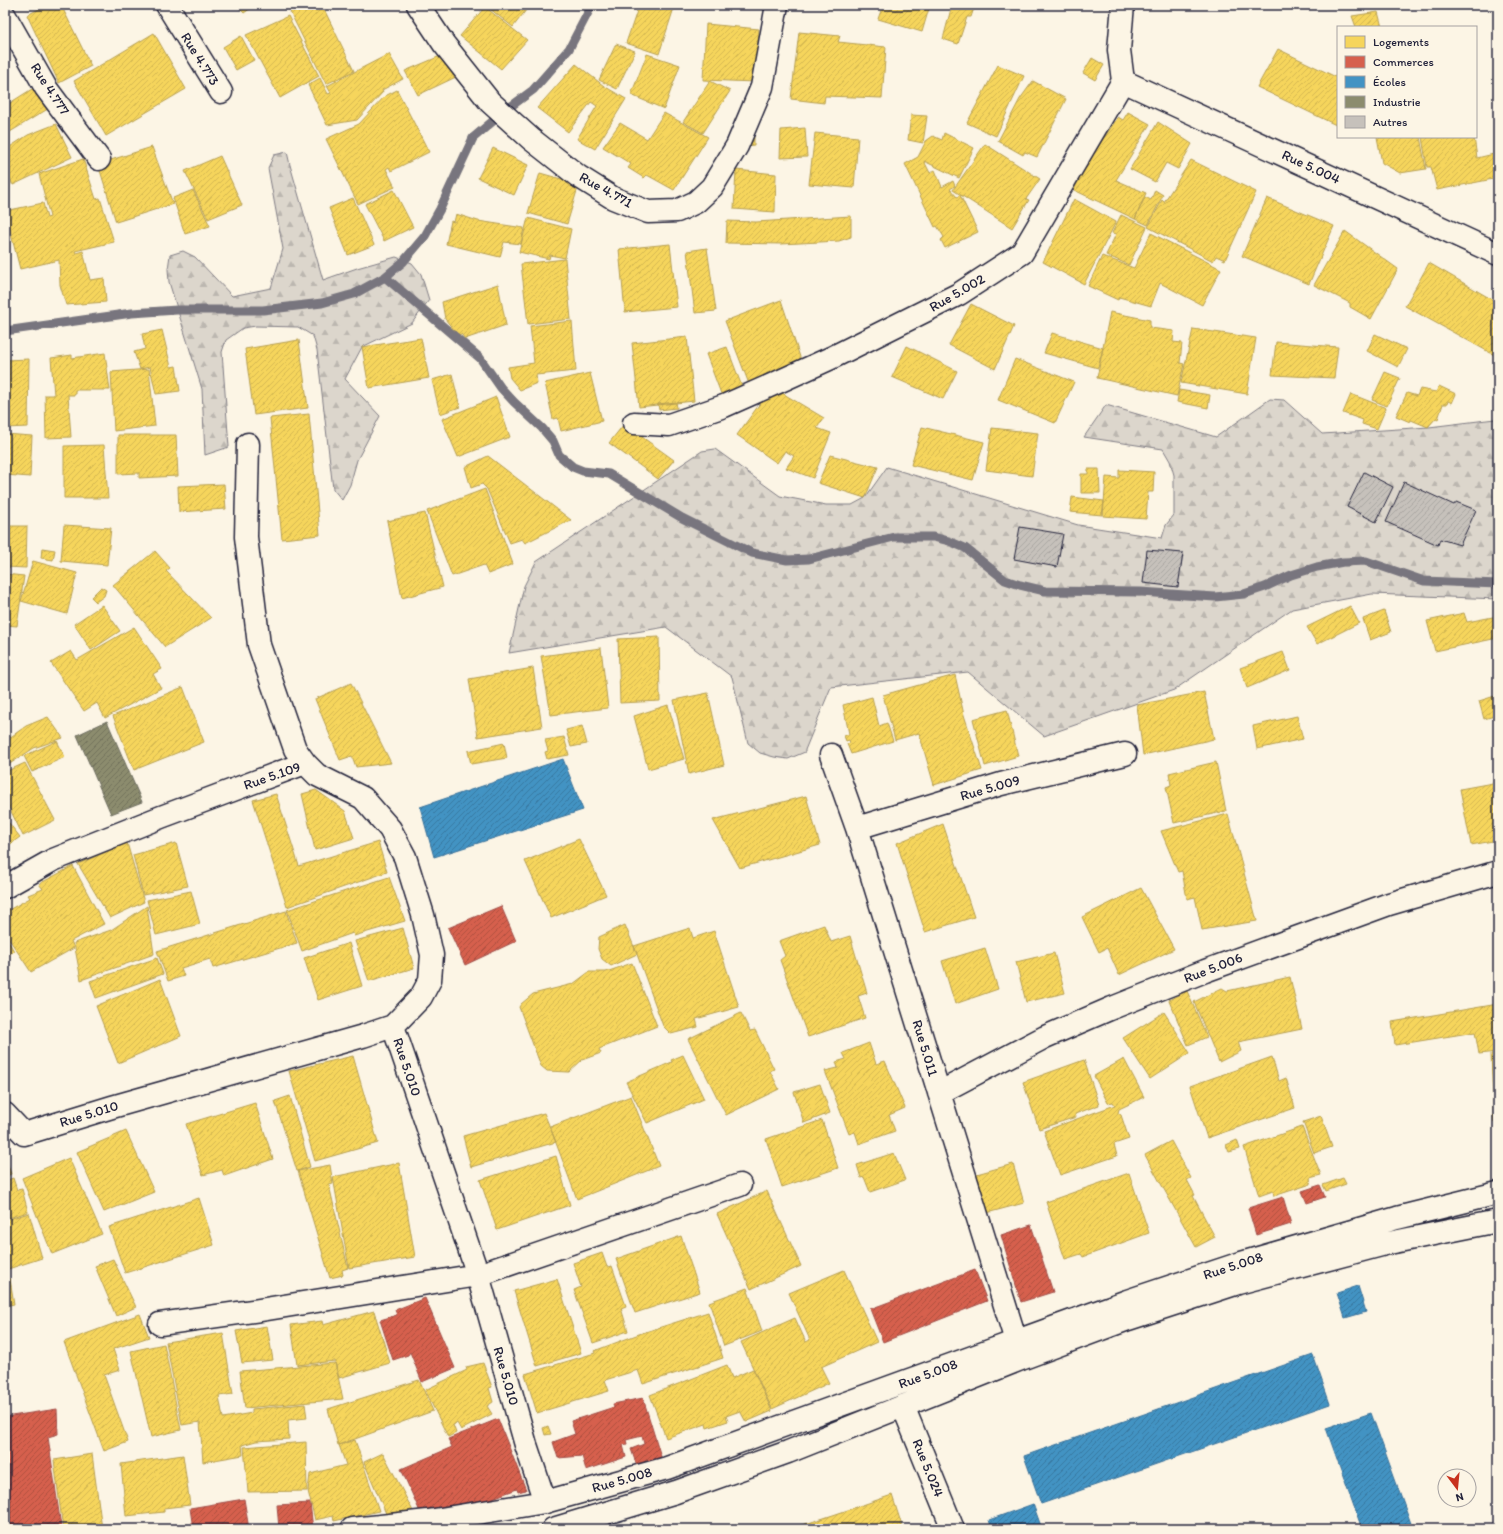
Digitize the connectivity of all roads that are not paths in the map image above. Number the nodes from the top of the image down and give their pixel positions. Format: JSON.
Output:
{"nodes":[{"id":1,"x":167,"y":5,"type":"edge"},
{"id":2,"x":418,"y":5,"type":"edge"},
{"id":3,"x":777,"y":5,"type":"edge"},
{"id":4,"x":1124,"y":5,"type":"edge"},
{"id":5,"x":5,"y":16,"type":"edge"},
{"id":6,"x":1123,"y":81,"type":"junction"},
{"id":7,"x":221,"y":92,"type":"dead end"},
{"id":8,"x":99,"y":159,"type":"dead end"},
{"id":9,"x":1498,"y":254,"type":"edge"},
{"id":10,"x":634,"y":423,"type":"dead end"},
{"id":11,"x":248,"y":444,"type":"dead end"},
{"id":12,"x":1124,"y":754,"type":"dead end"},
{"id":13,"x":831,"y":755,"type":"dead end"},
{"id":14,"x":305,"y":763,"type":"junction"},
{"id":15,"x":857,"y":828,"type":"junction"},
{"id":16,"x":1498,"y":872,"type":"edge"},
{"id":17,"x":5,"y":887,"type":"edge"},
{"id":18,"x":393,"y":1026,"type":"junction"},
{"id":19,"x":939,"y":1093,"type":"junction"},
{"id":20,"x":5,"y":1114,"type":"edge"},
{"id":21,"x":740,"y":1185,"type":"dead end"},
{"id":22,"x":1498,"y":1193,"type":"edge"},
{"id":23,"x":1498,"y":1221,"type":"edge"},
{"id":24,"x":478,"y":1275,"type":"junction"},
{"id":25,"x":160,"y":1324,"type":"dead end"},
{"id":26,"x":1016,"y":1341,"type":"junction"},
{"id":27,"x":903,"y":1406,"type":"junction"},
{"id":28,"x":545,"y":1502,"type":"junction"},
{"id":29,"x":352,"y":1529,"type":"edge"},
{"id":30,"x":553,"y":1529,"type":"edge"},
{"id":31,"x":953,"y":1529,"type":"edge"}],
"edges":[{"from":1,"to":7,"type":"street","name":"Rue 4.773"},
{"from":2,"to":3,"type":"street","name":"Rue 4.771"},
{"from":4,"to":6,"type":"street"},
{"from":5,"to":8,"type":"street","name":"Rue 4.777"},
{"from":6,"to":9,"type":"street","name":"Rue 5.004"},
{"from":6,"to":10,"type":"street","name":"Rue 5.002"},
{"from":11,"to":14,"type":"street"},
{"from":12,"to":15,"type":"street","name":"Rue 5.009"},
{"from":13,"to":15,"type":"street","name":"Rue 5.011"},
{"from":14,"to":17,"type":"street","name":"Rue 5.109"},
{"from":14,"to":18,"type":"street","name":"Rue 5.109"},
{"from":15,"to":19,"type":"street","name":"Rue 5.011"},
{"from":16,"to":19,"type":"street","name":"Rue 5.006"},
{"from":18,"to":20,"type":"street","name":"Rue 5.010"},
{"from":18,"to":24,"type":"street","name":"Rue 5.010"},
{"from":19,"to":26,"type":"street","name":"Rue 5.011"},
{"from":21,"to":24,"type":"street"},
{"from":22,"to":26,"type":"street","name":"Rue 5.008"},
{"from":23,"to":27,"type":"street","name":"Rue 5.008"},
{"from":24,"to":25,"type":"street"},
{"from":24,"to":28,"type":"street","name":"Rue 5.010"},
{"from":26,"to":28,"type":"street","name":"Rue 5.008"},
{"from":27,"to":30,"type":"street","name":"Rue 5.008"},
{"from":27,"to":31,"type":"street","name":"Rue 5.024"},
{"from":28,"to":29,"type":"street","name":"Rue 5.008"}]}
